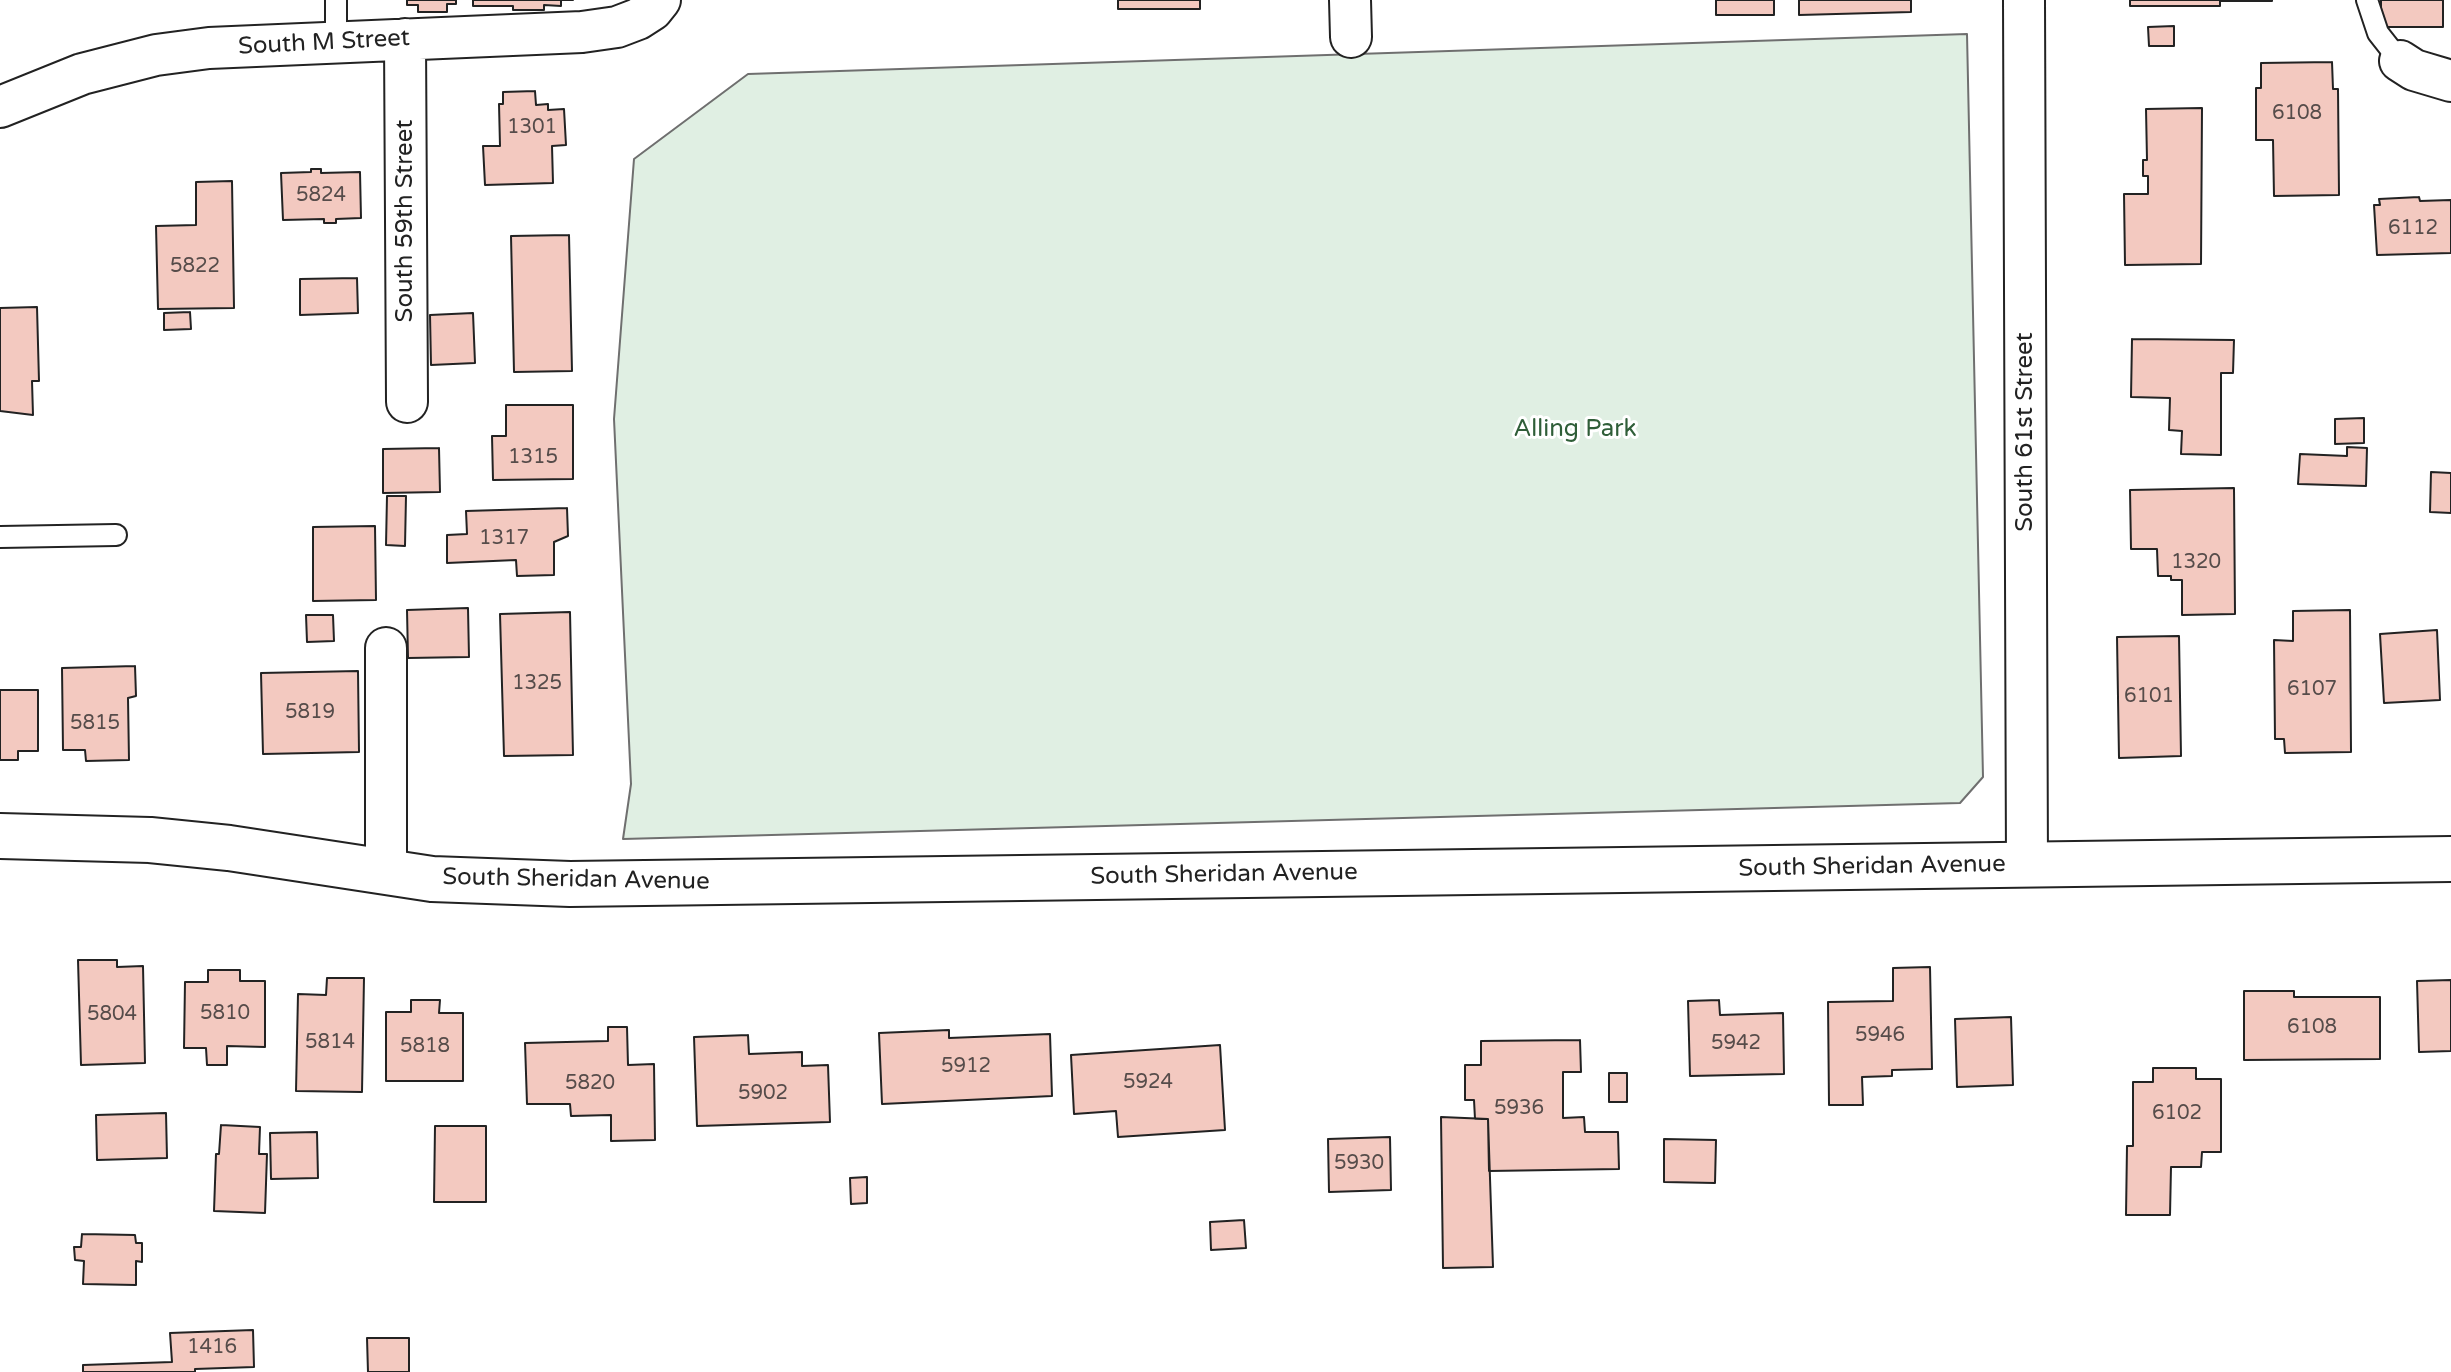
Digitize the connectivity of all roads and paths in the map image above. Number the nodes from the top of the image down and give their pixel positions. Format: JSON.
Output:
{"nodes":[{"id":1,"x":336,"y":0,"type":"edge"},
{"id":2,"x":2024,"y":0,"type":"edge"},
{"id":3,"x":2367,"y":0,"type":"edge"},
{"id":4,"x":656,"y":5,"type":"edge"},
{"id":5,"x":405,"y":39,"type":"junction"},
{"id":6,"x":336,"y":42,"type":"junction"},
{"id":7,"x":2400,"y":61,"type":"joint"},
{"id":8,"x":2451,"y":81,"type":"edge"},
{"id":9,"x":0,"y":107,"type":"edge"},
{"id":10,"x":407,"y":402,"type":"dead end"},
{"id":11,"x":116,"y":535,"type":"dead end"},
{"id":12,"x":0,"y":537,"type":"edge"},
{"id":13,"x":386,"y":648,"type":"dead end"},
{"id":14,"x":0,"y":836,"type":"edge"},
{"id":15,"x":2451,"y":859,"type":"edge"},
{"id":16,"x":2027,"y":865,"type":"junction"},
{"id":17,"x":386,"y":873,"type":"junction"}],
"edges":[{"from":1,"to":6,"type":"lane"},
{"from":2,"to":16,"type":"street","name":"South 61st Street"},
{"from":3,"to":7,"type":"lane"},
{"from":4,"to":5,"type":"street","name":"South M Street"},
{"from":5,"to":6,"type":"street","name":"South M Street"},
{"from":5,"to":10,"type":"street","name":"South 59th Street"},
{"from":6,"to":9,"type":"street","name":"South M Street"},
{"from":7,"to":8,"type":"street"},
{"from":11,"to":12,"type":"lane"},
{"from":13,"to":17,"type":"street"},
{"from":14,"to":17,"type":"street","name":"South Sheridan Avenue"},
{"from":15,"to":16,"type":"street","name":"South Sheridan Avenue"},
{"from":16,"to":17,"type":"street","name":"South Sheridan Avenue"}]}
